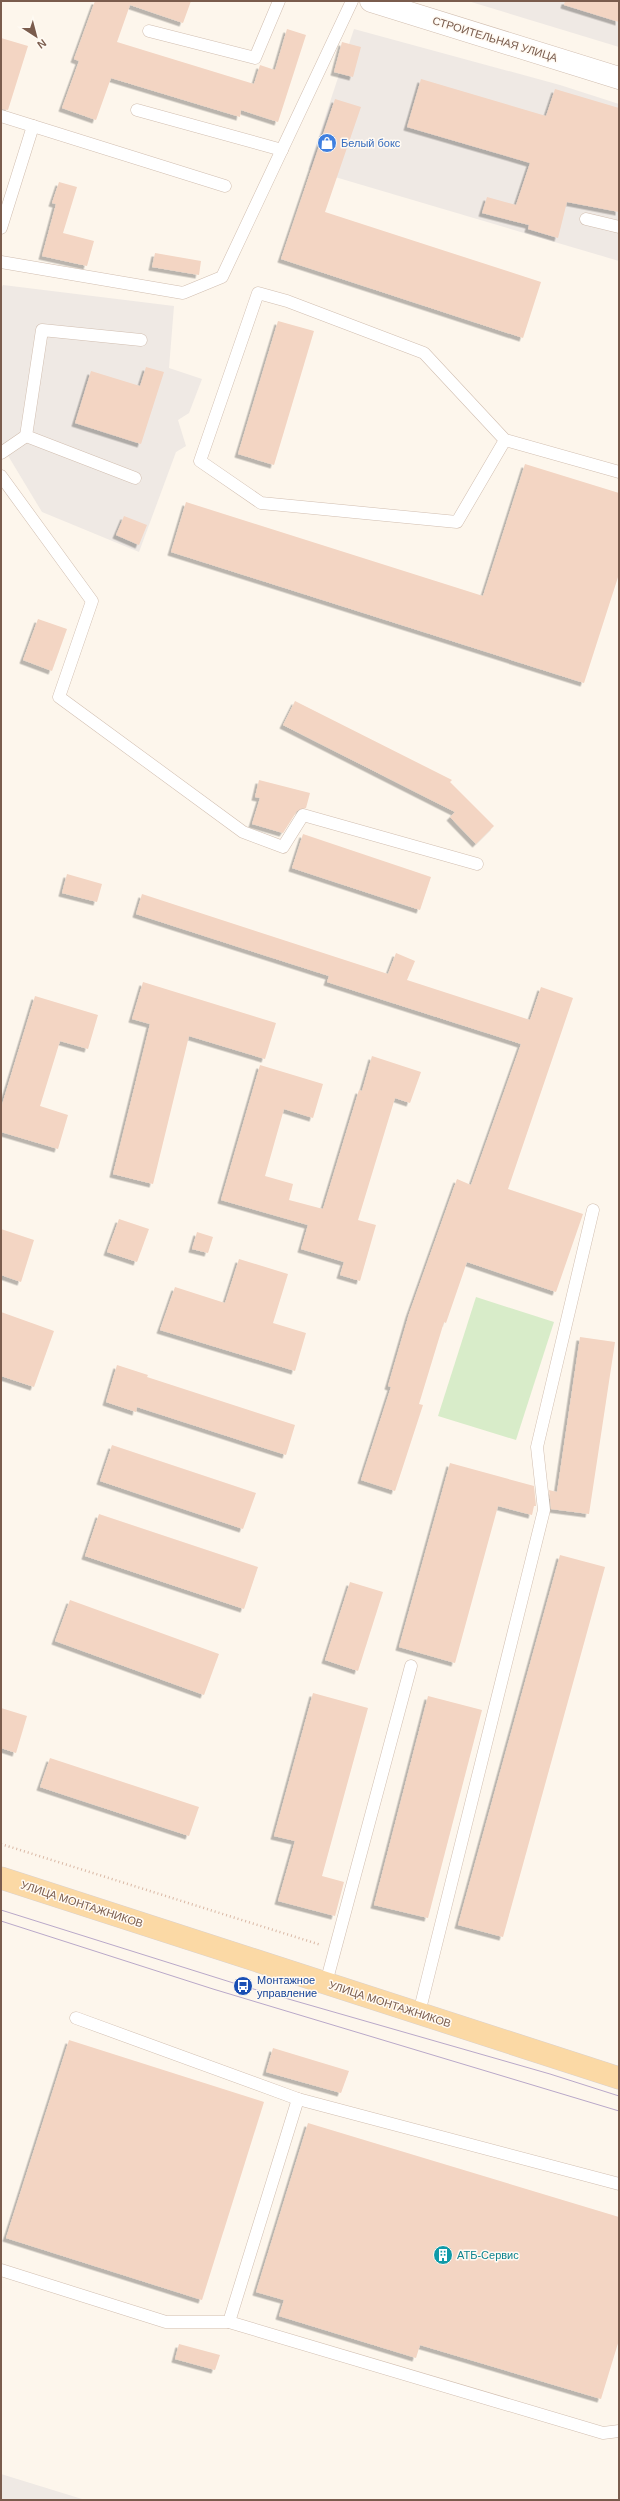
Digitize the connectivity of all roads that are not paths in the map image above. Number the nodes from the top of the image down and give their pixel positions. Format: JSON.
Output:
{"nodes":[{"id":1,"x":279,"y":1,"type":"edge"},
{"id":2,"x":352,"y":1,"type":"edge"},
{"id":3,"x":371,"y":1,"type":"edge"},
{"id":4,"x":149,"y":31,"type":"dead end"},
{"id":5,"x":619,"y":78,"type":"edge"},
{"id":6,"x":137,"y":110,"type":"dead end"},
{"id":7,"x":1,"y":116,"type":"edge"},
{"id":8,"x":33,"y":126,"type":"junction"},
{"id":9,"x":282,"y":150,"type":"junction"},
{"id":10,"x":225,"y":186,"type":"dead end"},
{"id":11,"x":586,"y":219,"type":"dead end"},
{"id":12,"x":619,"y":227,"type":"edge"},
{"id":13,"x":1,"y":228,"type":"edge"},
{"id":14,"x":1,"y":262,"type":"edge"},
{"id":15,"x":140,"y":340,"type":"dead end"},
{"id":16,"x":26,"y":436,"type":"junction"},
{"id":17,"x":505,"y":440,"type":"junction"},
{"id":18,"x":1,"y":453,"type":"edge"},
{"id":19,"x":619,"y":472,"type":"edge"},
{"id":20,"x":1,"y":476,"type":"edge"},
{"id":21,"x":135,"y":478,"type":"dead end"},
{"id":22,"x":477,"y":864,"type":"dead end"},
{"id":23,"x":593,"y":1210,"type":"dead end"},
{"id":24,"x":412,"y":1666,"type":"dead end"},
{"id":25,"x":1,"y":1878,"type":"edge"},
{"id":26,"x":326,"y":1983,"type":"junction"},
{"id":27,"x":419,"y":2013,"type":"junction"},
{"id":28,"x":76,"y":2018,"type":"dead end"},
{"id":29,"x":619,"y":2078,"type":"edge"},
{"id":30,"x":298,"y":2099,"type":"junction"},
{"id":31,"x":619,"y":2184,"type":"edge"},
{"id":32,"x":1,"y":2270,"type":"edge"},
{"id":33,"x":229,"y":2322,"type":"junction"},
{"id":34,"x":619,"y":2431,"type":"edge"}],
"edges":[{"from":1,"to":4,"type":"lane"},
{"from":2,"to":9,"type":"lane"},
{"from":3,"to":5,"type":"street","name":"СТРОИТЕЛЬНАЯ УЛИЦА"},
{"from":6,"to":9,"type":"lane"},
{"from":7,"to":8,"type":"lane"},
{"from":8,"to":10,"type":"lane"},
{"from":8,"to":13,"type":"lane"},
{"from":9,"to":14,"type":"lane"},
{"from":11,"to":12,"type":"lane"},
{"from":15,"to":16,"type":"lane"},
{"from":16,"to":18,"type":"lane"},
{"from":16,"to":21,"type":"lane"},
{"from":17,"to":17,"type":"lane"},
{"from":17,"to":19,"type":"lane"},
{"from":20,"to":22,"type":"lane"},
{"from":23,"to":27,"type":"lane"},
{"from":24,"to":26,"type":"lane"},
{"from":25,"to":26,"type":"main road","name":"УЛИЦА МОНТАЖНИКОВ"},
{"from":26,"to":27,"type":"main road","name":"УЛИЦА МОНТАЖНИКОВ"},
{"from":27,"to":29,"type":"main road","name":"УЛИЦА МОНТАЖНИКОВ"},
{"from":28,"to":30,"type":"lane"},
{"from":30,"to":31,"type":"lane"},
{"from":30,"to":33,"type":"lane"},
{"from":32,"to":33,"type":"lane"},
{"from":33,"to":34,"type":"lane"}]}
